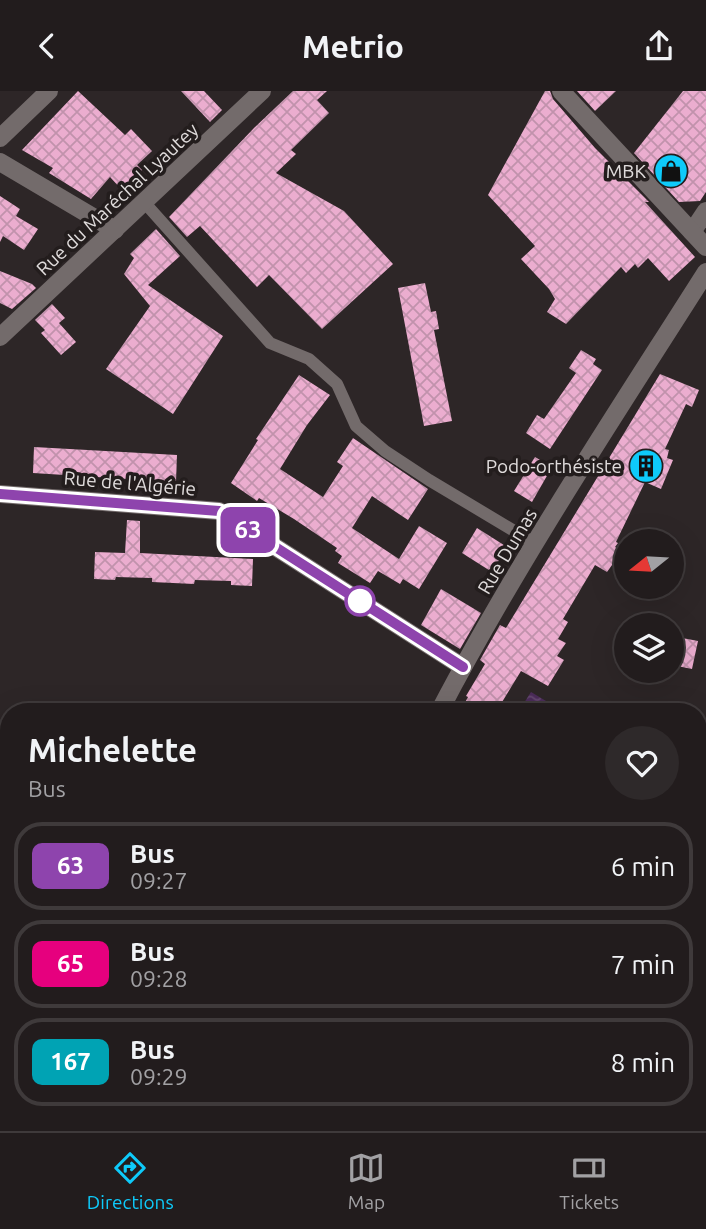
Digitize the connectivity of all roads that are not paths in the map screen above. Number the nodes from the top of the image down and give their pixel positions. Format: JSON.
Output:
{"nodes":[{"id":1,"x":49,"y":91,"type":"edge"},
{"id":2,"x":262,"y":91,"type":"edge"},
{"id":3,"x":561,"y":91,"type":"edge"},
{"id":4,"x":0,"y":138,"type":"edge"},
{"id":5,"x":0,"y":162,"type":"edge"},
{"id":6,"x":144,"y":202,"type":"junction"},
{"id":7,"x":706,"y":211,"type":"edge"},
{"id":8,"x":115,"y":230,"type":"junction"},
{"id":9,"x":692,"y":232,"type":"junction"},
{"id":10,"x":706,"y":247,"type":"edge"},
{"id":11,"x":706,"y":272,"type":"edge"},
{"id":12,"x":0,"y":337,"type":"edge"},
{"id":13,"x":0,"y":494,"type":"edge"},
{"id":14,"x":536,"y":544,"type":"junction"},
{"id":15,"x":463,"y":667,"type":"junction"},
{"id":16,"x":444,"y":703,"type":"edge"}],
"edges":[{"from":1,"to":4,"type":"street"},
{"from":2,"to":6,"type":"street","name":"Rue du Maréchal Lyautey"},
{"from":3,"to":9,"type":"street"},
{"from":5,"to":8,"type":"street"},
{"from":6,"to":8,"type":"street","name":"Rue du Maréchal Lyautey"},
{"from":6,"to":14,"type":"lane"},
{"from":7,"to":9,"type":"street"},
{"from":8,"to":12,"type":"street","name":"Rue du Maréchal Lyautey"},
{"from":9,"to":10,"type":"street"},
{"from":11,"to":14,"type":"street","name":"Rue Dumas"},
{"from":13,"to":15,"type":"street","name":"Rue de l'Algérie"},
{"from":14,"to":15,"type":"street","name":"Rue Dumas"},
{"from":15,"to":16,"type":"street","name":"Rue Dumas"}]}
